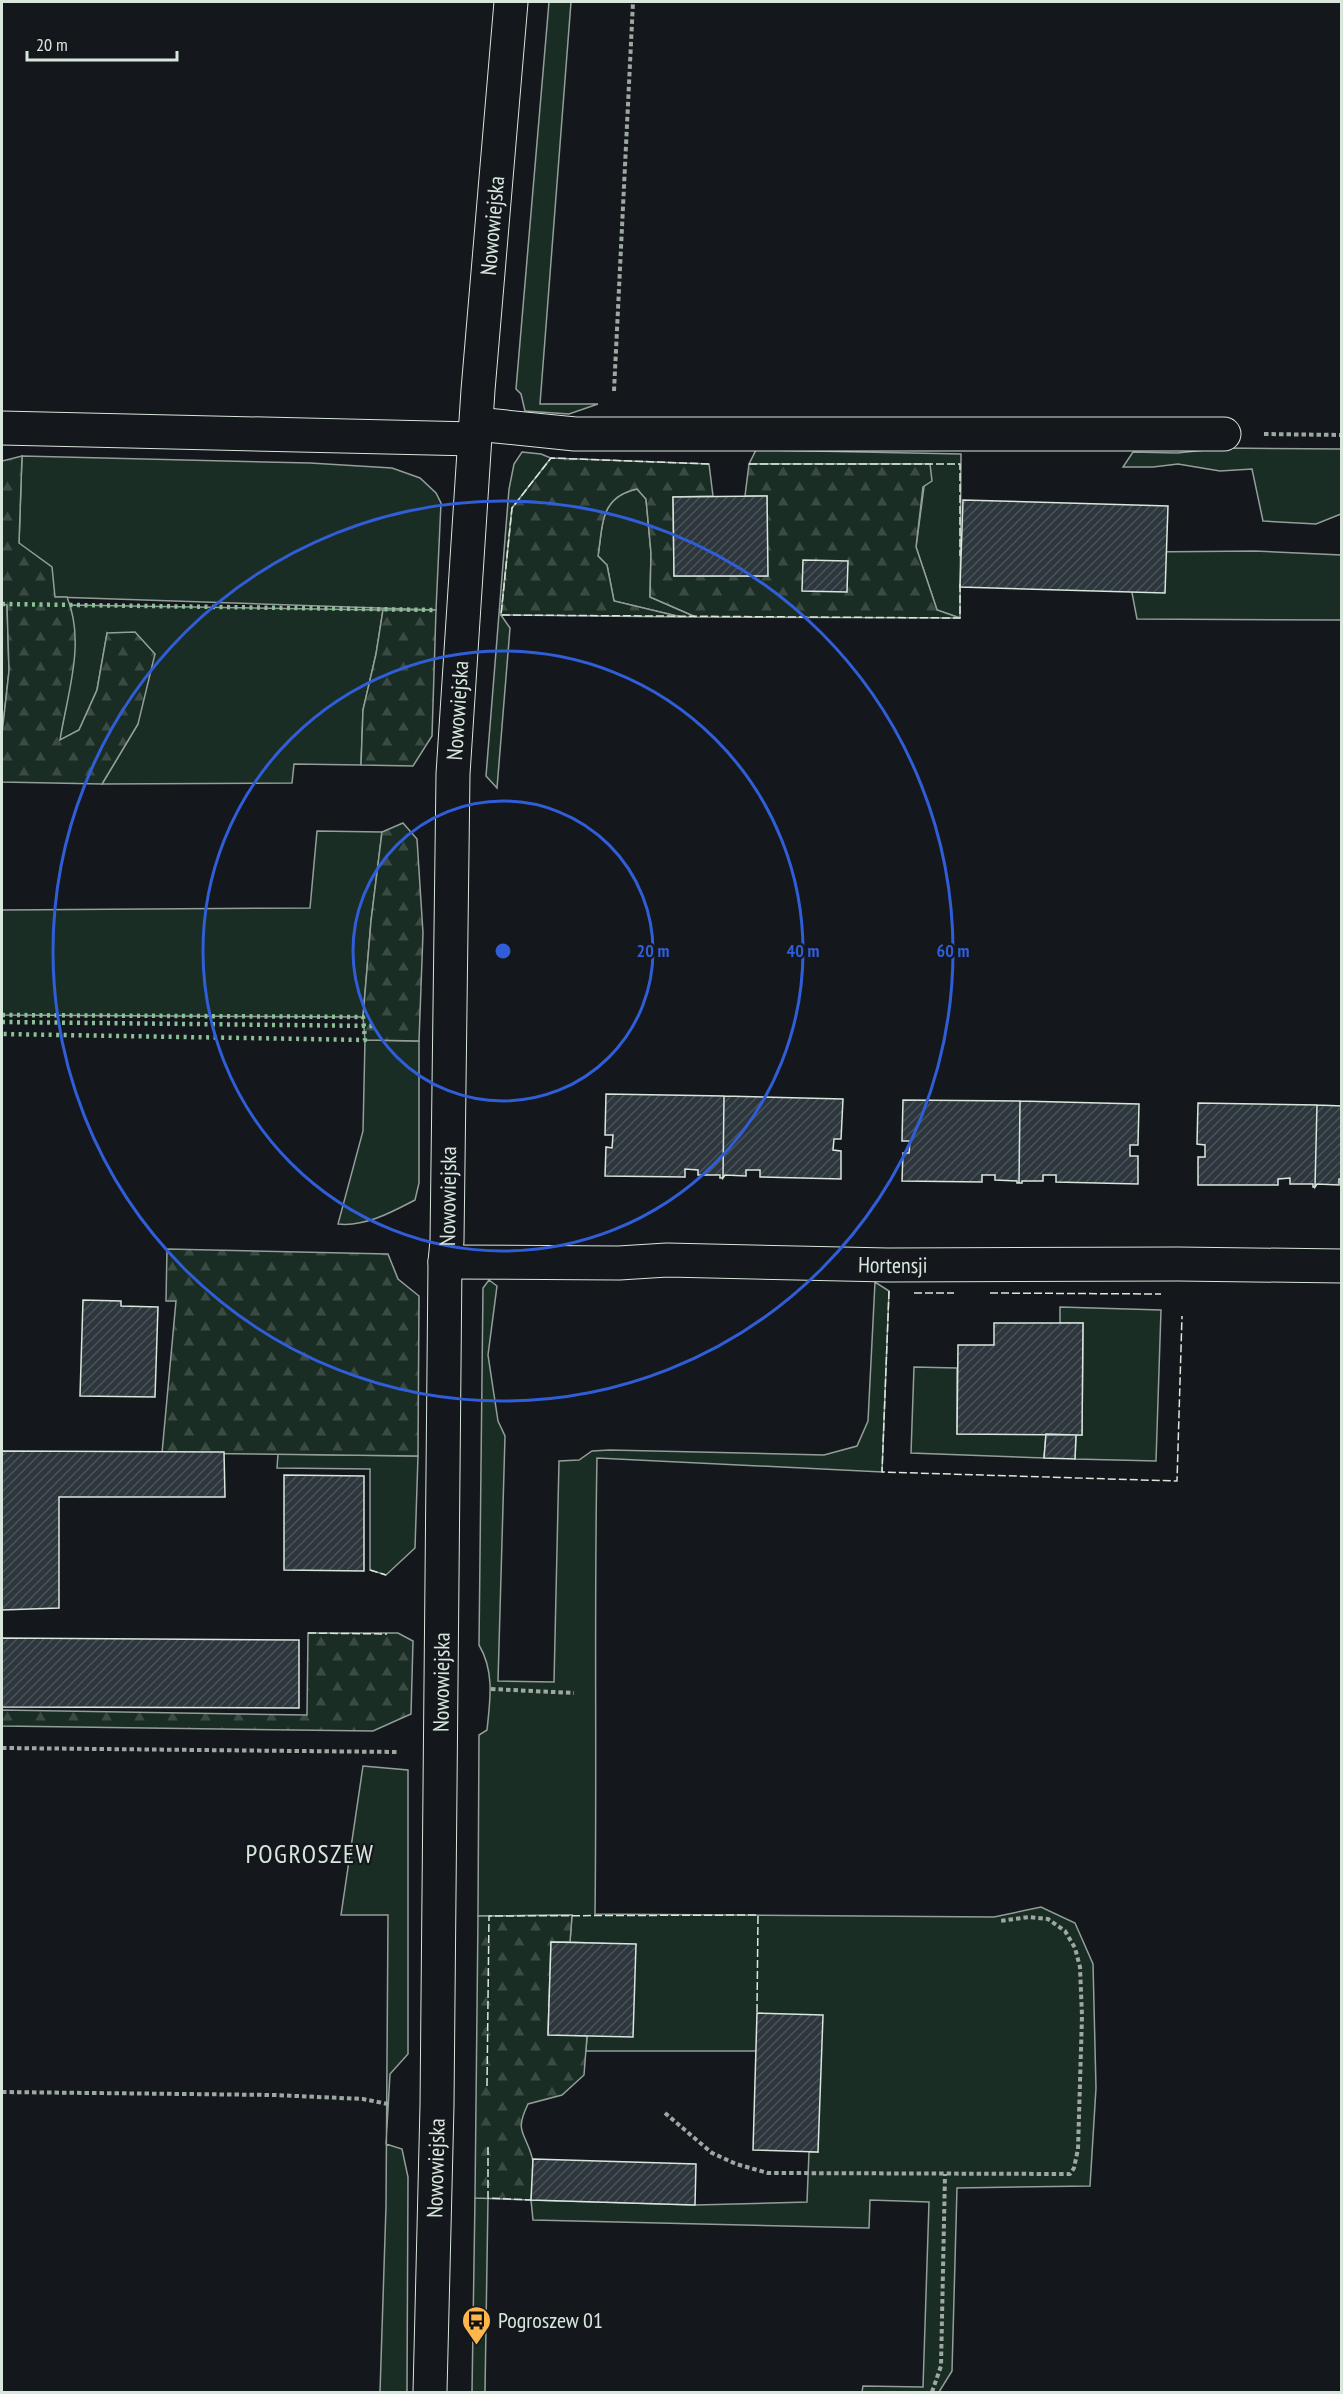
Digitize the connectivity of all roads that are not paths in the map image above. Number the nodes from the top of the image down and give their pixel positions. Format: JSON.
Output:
{"nodes":[{"id":1,"x":511,"y":2,"type":"edge"},
{"id":2,"x":2,"y":428,"type":"edge"},
{"id":3,"x":475,"y":432,"type":"junction"},
{"id":4,"x":1224,"y":434,"type":"road end"},
{"id":5,"x":445,"y":1262,"type":"junction"},
{"id":6,"x":1341,"y":1266,"type":"edge"},
{"id":7,"x":430,"y":2392,"type":"edge"}],
"edges":[{"from":1,"to":3,"type":"street","name":"Nowowiejska"},
{"from":2,"to":3,"type":"street"},
{"from":3,"to":4,"type":"street"},
{"from":3,"to":5,"type":"street","name":"Nowowiejska"},
{"from":5,"to":6,"type":"street","name":"Hortensji"},
{"from":5,"to":7,"type":"street","name":"Nowowiejska"}]}
